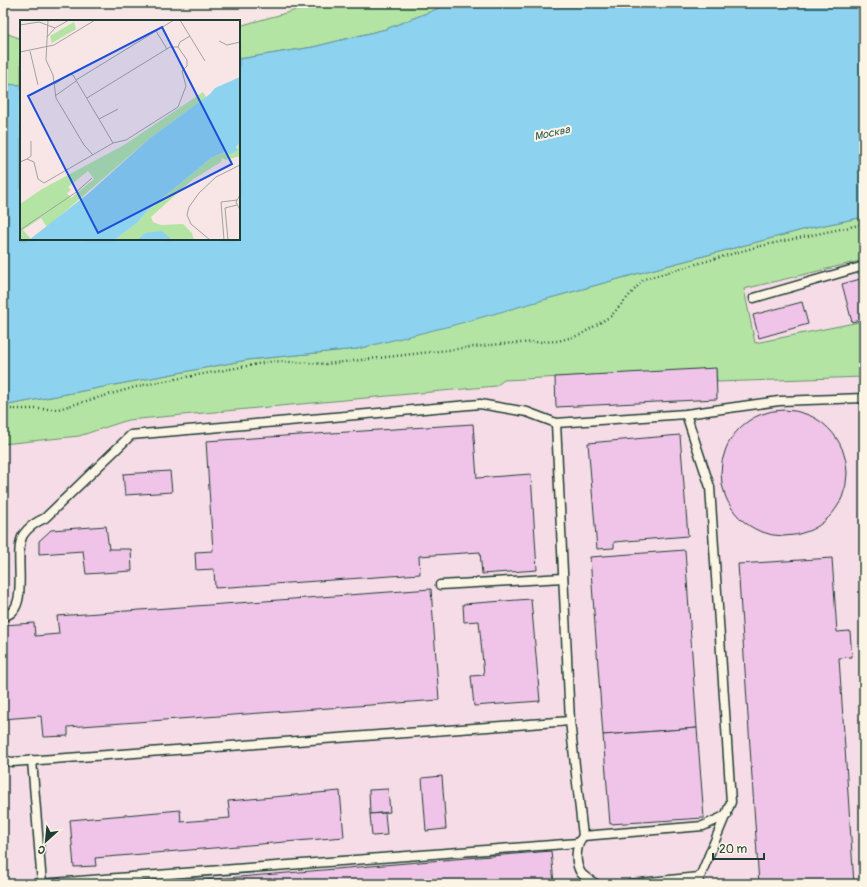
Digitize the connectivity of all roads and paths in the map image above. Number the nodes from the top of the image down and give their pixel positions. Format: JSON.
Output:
{"nodes":[{"id":1,"x":864,"y":224,"type":"edge"},
{"id":2,"x":864,"y":266,"type":"edge"},
{"id":3,"x":754,"y":298,"type":"dead end"},
{"id":4,"x":864,"y":398,"type":"edge"},
{"id":5,"x":3,"y":409,"type":"edge"},
{"id":6,"x":686,"y":414,"type":"junction"},
{"id":7,"x":556,"y":423,"type":"junction"},
{"id":8,"x":564,"y":578,"type":"junction"},
{"id":9,"x":440,"y":585,"type":"dead end"},
{"id":10,"x":3,"y":616,"type":"edge"},
{"id":11,"x":570,"y":721,"type":"junction"},
{"id":12,"x":3,"y":760,"type":"edge"},
{"id":13,"x":32,"y":760,"type":"junction"},
{"id":14,"x":727,"y":815,"type":"junction"},
{"id":15,"x":580,"y":840,"type":"junction"},
{"id":16,"x":698,"y":880,"type":"edge"},
{"id":17,"x":667,"y":882,"type":"edge"},
{"id":18,"x":40,"y":884,"type":"edge"},
{"id":19,"x":596,"y":884,"type":"edge"},
{"id":20,"x":630,"y":884,"type":"edge"}],
"edges":[{"from":1,"to":5,"type":"path"},
{"from":2,"to":3,"type":"lane"},
{"from":4,"to":6,"type":"lane"},
{"from":6,"to":7,"type":"lane"},
{"from":6,"to":14,"type":"lane"},
{"from":7,"to":8,"type":"lane"},
{"from":7,"to":10,"type":"lane"},
{"from":8,"to":9,"type":"lane"},
{"from":8,"to":11,"type":"lane"},
{"from":11,"to":13,"type":"lane"},
{"from":11,"to":15,"type":"lane"},
{"from":12,"to":13,"type":"lane"},
{"from":13,"to":18,"type":"lane"},
{"from":14,"to":15,"type":"lane"},
{"from":14,"to":16,"type":"lane"},
{"from":15,"to":18,"type":"lane"},
{"from":15,"to":19,"type":"lane"},
{"from":16,"to":17,"type":"lane"},
{"from":17,"to":20,"type":"lane"}]}
